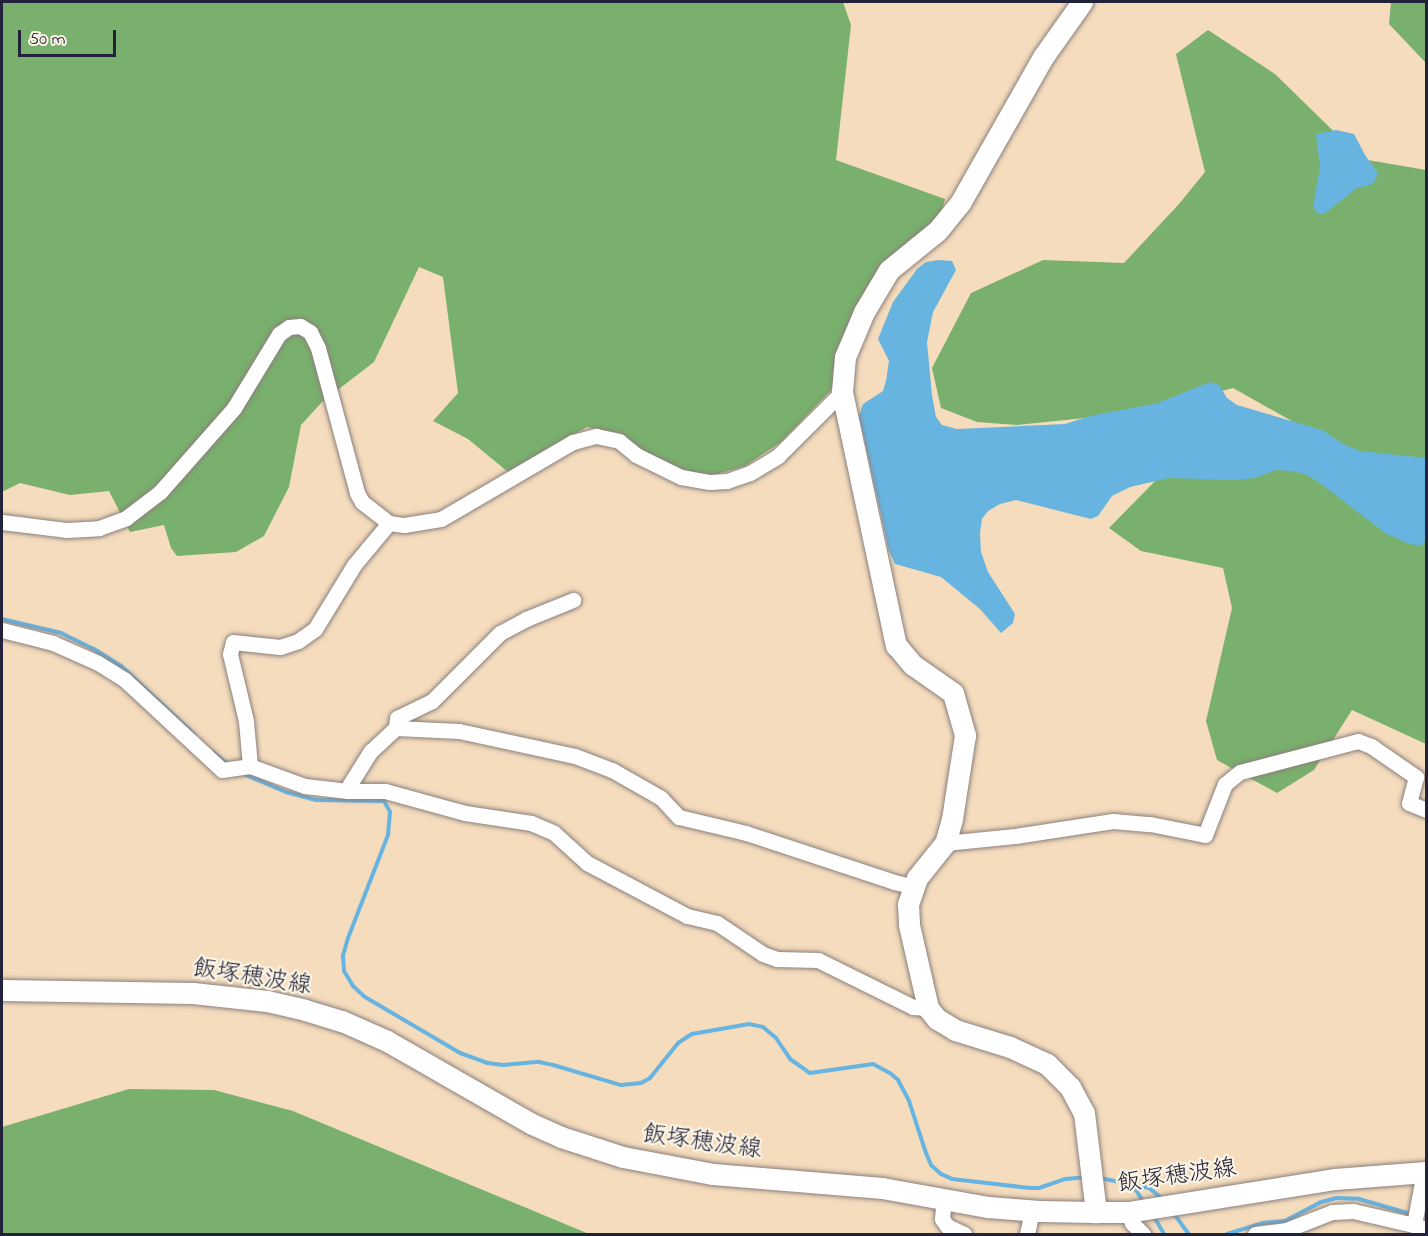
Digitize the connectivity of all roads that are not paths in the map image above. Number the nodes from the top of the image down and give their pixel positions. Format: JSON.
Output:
{"nodes":[{"id":1,"x":1082,"y":2,"type":"edge"},
{"id":2,"x":842,"y":392,"type":"junction"},
{"id":3,"x":2,"y":522,"type":"edge"},
{"id":4,"x":389,"y":523,"type":"junction"},
{"id":5,"x":573,"y":600,"type":"dead end"},
{"id":6,"x":2,"y":630,"type":"edge"},
{"id":7,"x":396,"y":728,"type":"junction"},
{"id":8,"x":247,"y":766,"type":"junction"},
{"id":9,"x":348,"y":791,"type":"junction"},
{"id":10,"x":1426,"y":810,"type":"edge"},
{"id":11,"x":945,"y":843,"type":"junction"},
{"id":12,"x":912,"y":886,"type":"junction"},
{"id":13,"x":2,"y":990,"type":"edge"},
{"id":14,"x":928,"y":1008,"type":"junction"},
{"id":15,"x":1425,"y":1172,"type":"edge"},
{"id":16,"x":944,"y":1199,"type":"junction"},
{"id":17,"x":1032,"y":1211,"type":"junction"},
{"id":18,"x":1096,"y":1212,"type":"junction"},
{"id":19,"x":1128,"y":1212,"type":"junction"},
{"id":20,"x":1420,"y":1227,"type":"edge"},
{"id":21,"x":963,"y":1234,"type":"edge"},
{"id":22,"x":1027,"y":1234,"type":"edge"},
{"id":23,"x":1143,"y":1234,"type":"edge"},
{"id":24,"x":1255,"y":1234,"type":"edge"}],
"edges":[{"from":1,"to":2,"type":"main road"},
{"from":2,"to":4,"type":"street"},
{"from":2,"to":11,"type":"main road"},
{"from":3,"to":4,"type":"street"},
{"from":4,"to":8,"type":"street"},
{"from":5,"to":7,"type":"street"},
{"from":6,"to":8,"type":"street"},
{"from":7,"to":9,"type":"street"},
{"from":7,"to":12,"type":"street"},
{"from":8,"to":9,"type":"street"},
{"from":9,"to":14,"type":"street"},
{"from":10,"to":11,"type":"street"},
{"from":11,"to":12,"type":"main road"},
{"from":12,"to":14,"type":"main road"},
{"from":13,"to":16,"type":"main road","name":"飯塚穂波線"},
{"from":14,"to":18,"type":"main road"},
{"from":15,"to":19,"type":"main road","name":"飯塚穂波線"},
{"from":15,"to":20,"type":"street"},
{"from":16,"to":17,"type":"main road","name":"飯塚穂波線"},
{"from":16,"to":21,"type":"street"},
{"from":17,"to":18,"type":"main road","name":"飯塚穂波線"},
{"from":17,"to":22,"type":"street"},
{"from":18,"to":19,"type":"main road","name":"飯塚穂波線"},
{"from":19,"to":23,"type":"street"},
{"from":20,"to":24,"type":"street"}]}
